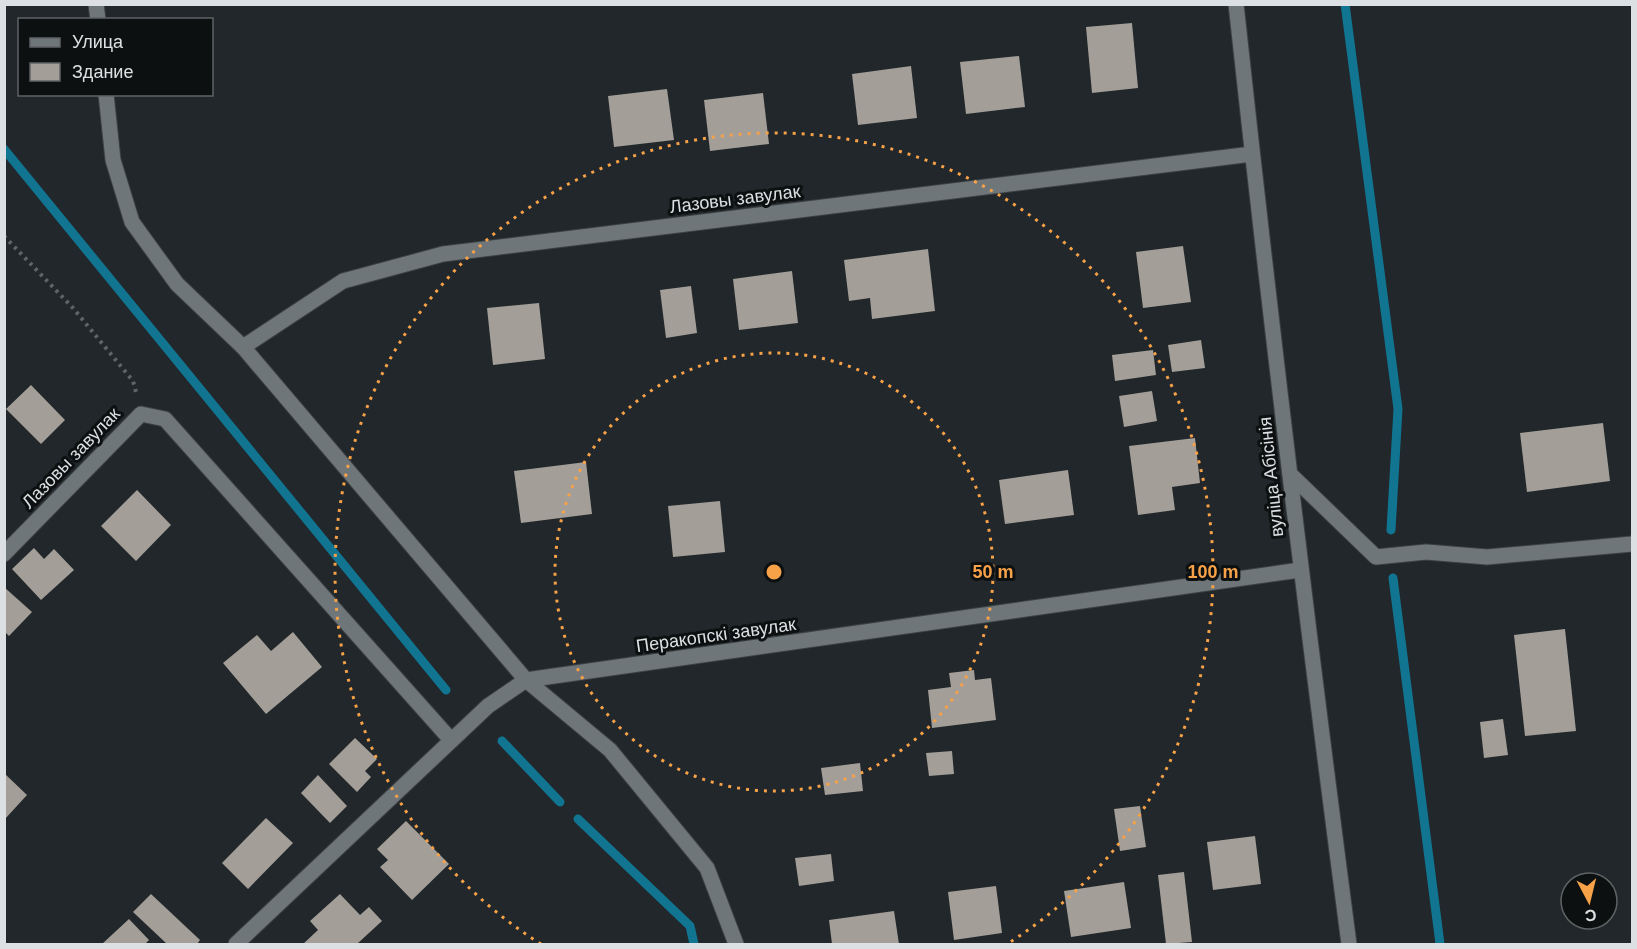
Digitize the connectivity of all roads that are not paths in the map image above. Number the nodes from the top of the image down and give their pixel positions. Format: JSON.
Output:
{"nodes":[{"id":1,"x":1236,"y":4,"type":"edge"},
{"id":2,"x":106,"y":96,"type":"edge"},
{"id":3,"x":1252,"y":154,"type":"junction"},
{"id":4,"x":243,"y":347,"type":"junction"},
{"id":5,"x":1292,"y":476,"type":"junction"},
{"id":6,"x":1632,"y":543,"type":"edge"},
{"id":7,"x":4,"y":554,"type":"edge"},
{"id":8,"x":1300,"y":570,"type":"junction"},
{"id":9,"x":526,"y":680,"type":"junction"},
{"id":10,"x":451,"y":740,"type":"junction"},
{"id":11,"x":236,"y":945,"type":"edge"},
{"id":12,"x":736,"y":945,"type":"edge"},
{"id":13,"x":1349,"y":945,"type":"edge"}],
"edges":[{"from":1,"to":3,"type":"street","name":"вуліца Абісінія"},
{"from":2,"to":4,"type":"street"},
{"from":3,"to":4,"type":"street","name":"Лазовы завулак"},
{"from":3,"to":5,"type":"street","name":"вуліца Абісінія"},
{"from":4,"to":9,"type":"street"},
{"from":5,"to":6,"type":"street"},
{"from":5,"to":8,"type":"street","name":"вуліца Абісінія"},
{"from":7,"to":10,"type":"street","name":"Лазовы завулак"},
{"from":8,"to":9,"type":"street","name":"Перакопскі завулак"},
{"from":8,"to":13,"type":"street","name":"вуліца Абісінія"},
{"from":9,"to":10,"type":"street","name":"Перакопскі завулак"},
{"from":9,"to":12,"type":"street"},
{"from":10,"to":11,"type":"street","name":"Перакопскі завулак"}]}
